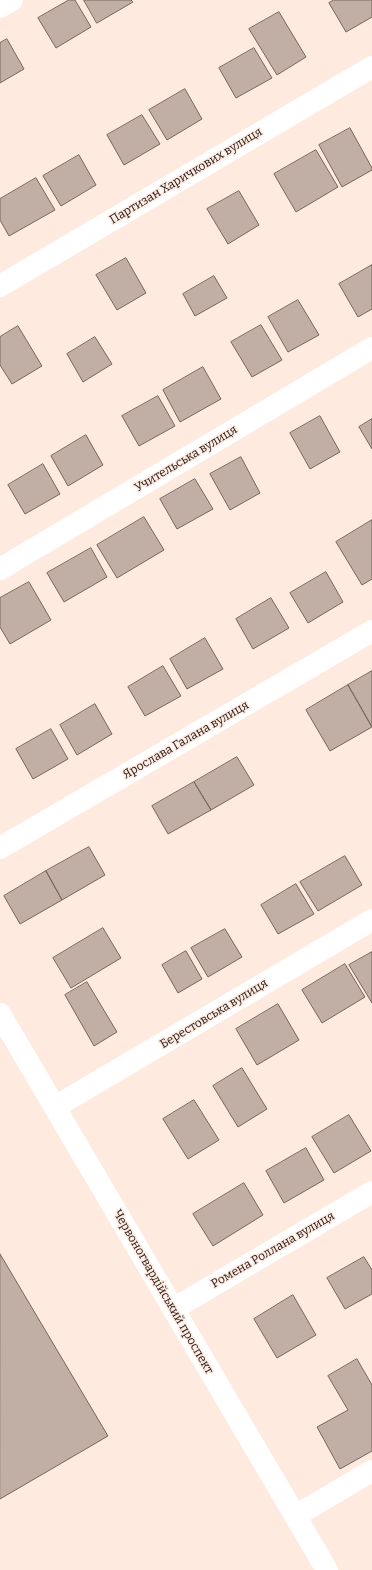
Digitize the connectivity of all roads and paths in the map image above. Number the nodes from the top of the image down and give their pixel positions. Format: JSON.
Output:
{"nodes":[{"id":1,"x":12,"y":0,"type":"edge"},
{"id":2,"x":0,"y":7,"type":"edge"},
{"id":3,"x":372,"y":67,"type":"edge"},
{"id":4,"x":0,"y":286,"type":"edge"},
{"id":5,"x":372,"y":348,"type":"edge"},
{"id":6,"x":0,"y":569,"type":"edge"},
{"id":7,"x":372,"y":631,"type":"edge"},
{"id":8,"x":0,"y":848,"type":"edge"},
{"id":9,"x":372,"y":920,"type":"edge"},
{"id":10,"x":0,"y":1014,"type":"edge"},
{"id":11,"x":55,"y":1107,"type":"junction"},
{"id":12,"x":372,"y":1192,"type":"edge"},
{"id":13,"x":173,"y":1309,"type":"junction"},
{"id":14,"x":372,"y":1471,"type":"edge"},
{"id":15,"x":295,"y":1516,"type":"junction"},
{"id":16,"x":326,"y":1570,"type":"edge"}],
"edges":[{"from":1,"to":2,"type":"street"},
{"from":3,"to":4,"type":"street","name":"Партизан Харичкових вулиця"},
{"from":5,"to":6,"type":"street","name":"Учительська вулиця"},
{"from":7,"to":8,"type":"street","name":"Ярослава Галана вулиця"},
{"from":9,"to":11,"type":"street","name":"Берестовська вулиця"},
{"from":10,"to":11,"type":"street","name":"Червоногвардійський проспект"},
{"from":11,"to":13,"type":"street","name":"Червоногвардійський проспект"},
{"from":12,"to":13,"type":"street","name":"Ромена Роллана вулиця"},
{"from":13,"to":15,"type":"street","name":"Червоногвардійський проспект"},
{"from":14,"to":15,"type":"street"},
{"from":15,"to":16,"type":"street","name":"Червоногвардійський проспект"}]}
